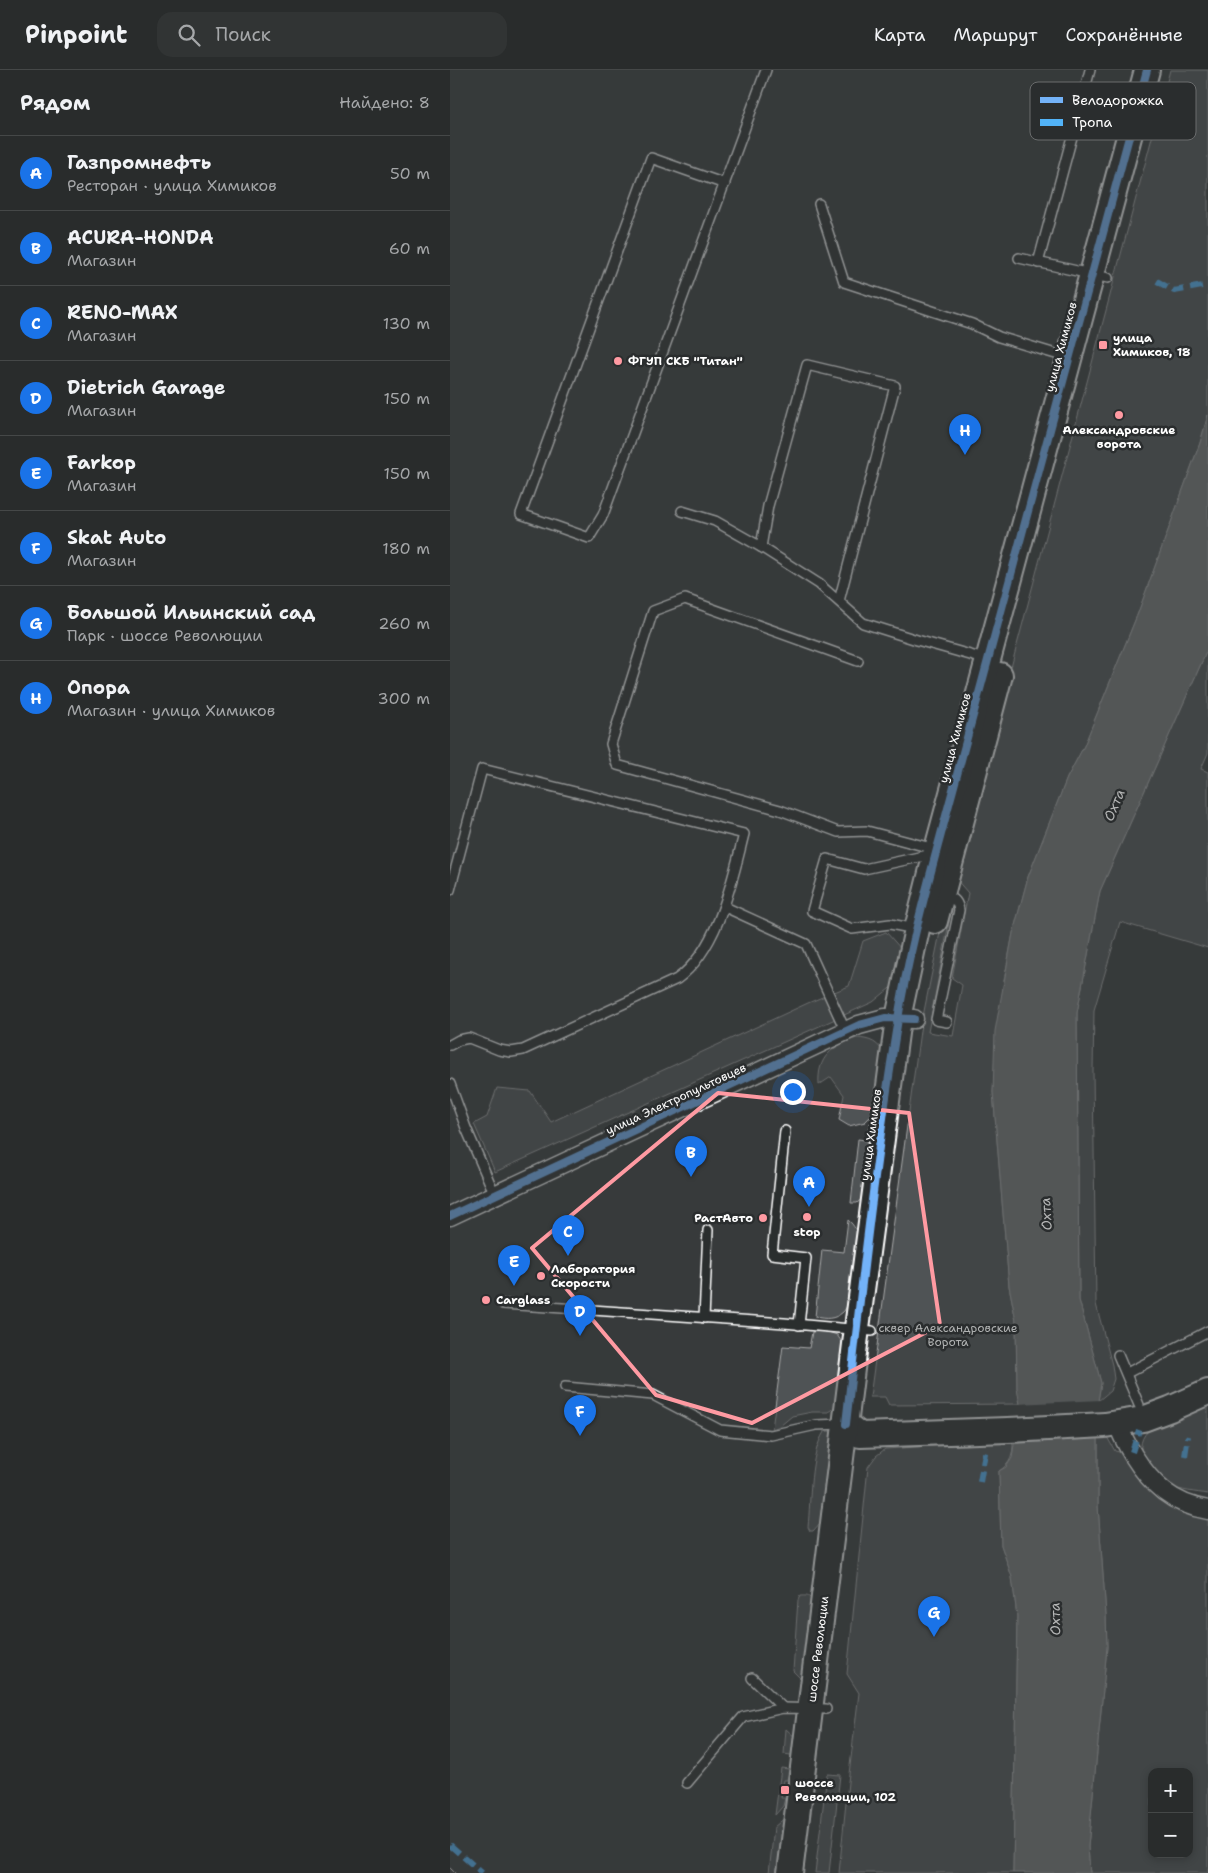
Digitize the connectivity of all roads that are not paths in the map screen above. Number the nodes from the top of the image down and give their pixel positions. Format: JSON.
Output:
{"nodes":[{"id":1,"x":766,"y":70,"type":"edge"},
{"id":2,"x":1162,"y":70,"type":"edge"},
{"id":3,"x":1158,"y":82,"type":"edge"},
{"id":4,"x":1071,"y":140,"type":"edge"},
{"id":5,"x":1131,"y":140,"type":"edge"},
{"id":6,"x":1141,"y":140,"type":"edge"},
{"id":7,"x":725,"y":184,"type":"junction"},
{"id":8,"x":819,"y":204,"type":"dead end"},
{"id":9,"x":1019,"y":258,"type":"dead end"},
{"id":10,"x":1038,"y":263,"type":"junction"},
{"id":11,"x":1100,"y":277,"type":"junction"},
{"id":12,"x":1070,"y":358,"type":"junction"},
{"id":13,"x":682,"y":511,"type":"dead end"},
{"id":14,"x":761,"y":547,"type":"junction"},
{"id":15,"x":839,"y":601,"type":"junction"},
{"id":16,"x":858,"y":661,"type":"dead end"},
{"id":17,"x":991,"y":661,"type":"junction"},
{"id":18,"x":942,"y":853,"type":"junction"},
{"id":19,"x":450,"y":890,"type":"edge"},
{"id":20,"x":942,"y":896,"type":"junction"},
{"id":21,"x":725,"y":907,"type":"junction"},
{"id":22,"x":917,"y":929,"type":"junction"},
{"id":23,"x":906,"y":1018,"type":"junction"},
{"id":24,"x":947,"y":1022,"type":"dead end"},
{"id":25,"x":846,"y":1032,"type":"junction"},
{"id":26,"x":450,"y":1045,"type":"edge"},
{"id":27,"x":450,"y":1084,"type":"edge"},
{"id":28,"x":785,"y":1131,"type":"dead end"},
{"id":29,"x":495,"y":1195,"type":"junction"},
{"id":30,"x":450,"y":1216,"type":"edge"},
{"id":31,"x":708,"y":1230,"type":"dead end"},
{"id":32,"x":503,"y":1304,"type":"dead end"},
{"id":33,"x":704,"y":1318,"type":"junction"},
{"id":34,"x":799,"y":1325,"type":"junction"},
{"id":35,"x":865,"y":1330,"type":"junction"},
{"id":36,"x":1208,"y":1331,"type":"edge"},
{"id":37,"x":1118,"y":1355,"type":"dead end"},
{"id":38,"x":1127,"y":1373,"type":"junction"},
{"id":39,"x":1208,"y":1378,"type":"edge"},
{"id":40,"x":565,"y":1387,"type":"dead end"},
{"id":41,"x":1208,"y":1392,"type":"edge"},
{"id":42,"x":1139,"y":1405,"type":"junction"},
{"id":43,"x":1110,"y":1420,"type":"junction"},
{"id":44,"x":856,"y":1426,"type":"junction"},
{"id":45,"x":1208,"y":1510,"type":"edge"},
{"id":46,"x":752,"y":1678,"type":"dead end"},
{"id":47,"x":783,"y":1708,"type":"junction"},
{"id":48,"x":818,"y":1709,"type":"junction"},
{"id":49,"x":686,"y":1783,"type":"dead end"},
{"id":50,"x":790,"y":1873,"type":"edge"},
{"id":51,"x":806,"y":1873,"type":"edge"}],
"edges":[{"from":1,"to":7,"type":"lane"},
{"from":2,"to":3,"type":"street","name":"улица Химиков"},
{"from":4,"to":10,"type":"lane"},
{"from":5,"to":11,"type":"street","name":"улица Химиков"},
{"from":6,"to":11,"type":"street","name":"улица Химиков"},
{"from":7,"to":7,"type":"lane"},
{"from":8,"to":12,"type":"lane"},
{"from":9,"to":10,"type":"lane"},
{"from":10,"to":11,"type":"lane"},
{"from":11,"to":12,"type":"street","name":"улица Химиков"},
{"from":11,"to":18,"type":"street","name":"улица Химиков"},
{"from":12,"to":17,"type":"street","name":"улица Химиков"},
{"from":13,"to":14,"type":"lane"},
{"from":14,"to":15,"type":"lane"},
{"from":14,"to":15,"type":"lane"},
{"from":15,"to":17,"type":"lane"},
{"from":16,"to":18,"type":"lane"},
{"from":17,"to":18,"type":"street","name":"улица Химиков"},
{"from":18,"to":20,"type":"street","name":"улица Химиков"},
{"from":18,"to":22,"type":"street","name":"улица Химиков"},
{"from":18,"to":22,"type":"lane"},
{"from":19,"to":21,"type":"lane"},
{"from":20,"to":23,"type":"street","name":"улица Химиков"},
{"from":20,"to":24,"type":"lane"},
{"from":21,"to":25,"type":"lane"},
{"from":21,"to":26,"type":"lane"},
{"from":22,"to":23,"type":"street","name":"улица Химиков"},
{"from":23,"to":25,"type":"street","name":"улица Электропультовцев"},
{"from":23,"to":35,"type":"street","name":"улица Химиков"},
{"from":25,"to":29,"type":"street","name":"улица Электропультовцев"},
{"from":27,"to":29,"type":"lane"},
{"from":28,"to":34,"type":"lane"},
{"from":29,"to":30,"type":"street","name":"улица Электропультовцев"},
{"from":31,"to":33,"type":"lane"},
{"from":32,"to":33,"type":"lane"},
{"from":33,"to":34,"type":"lane"},
{"from":34,"to":35,"type":"lane"},
{"from":35,"to":44,"type":"street","name":"улица Химиков"},
{"from":36,"to":38,"type":"lane"},
{"from":37,"to":38,"type":"lane"},
{"from":38,"to":42,"type":"lane"},
{"from":39,"to":42,"type":"street"},
{"from":40,"to":44,"type":"lane"},
{"from":41,"to":43,"type":"street"},
{"from":42,"to":43,"type":"street"},
{"from":43,"to":44,"type":"street"},
{"from":43,"to":45,"type":"street"},
{"from":44,"to":48,"type":"street","name":"шоссе Революции"},
{"from":46,"to":47,"type":"lane"},
{"from":47,"to":48,"type":"lane"},
{"from":47,"to":49,"type":"lane"},
{"from":48,"to":50,"type":"street","name":"шоссе Революции"},
{"from":48,"to":51,"type":"street","name":"шоссе Революции"}]}
